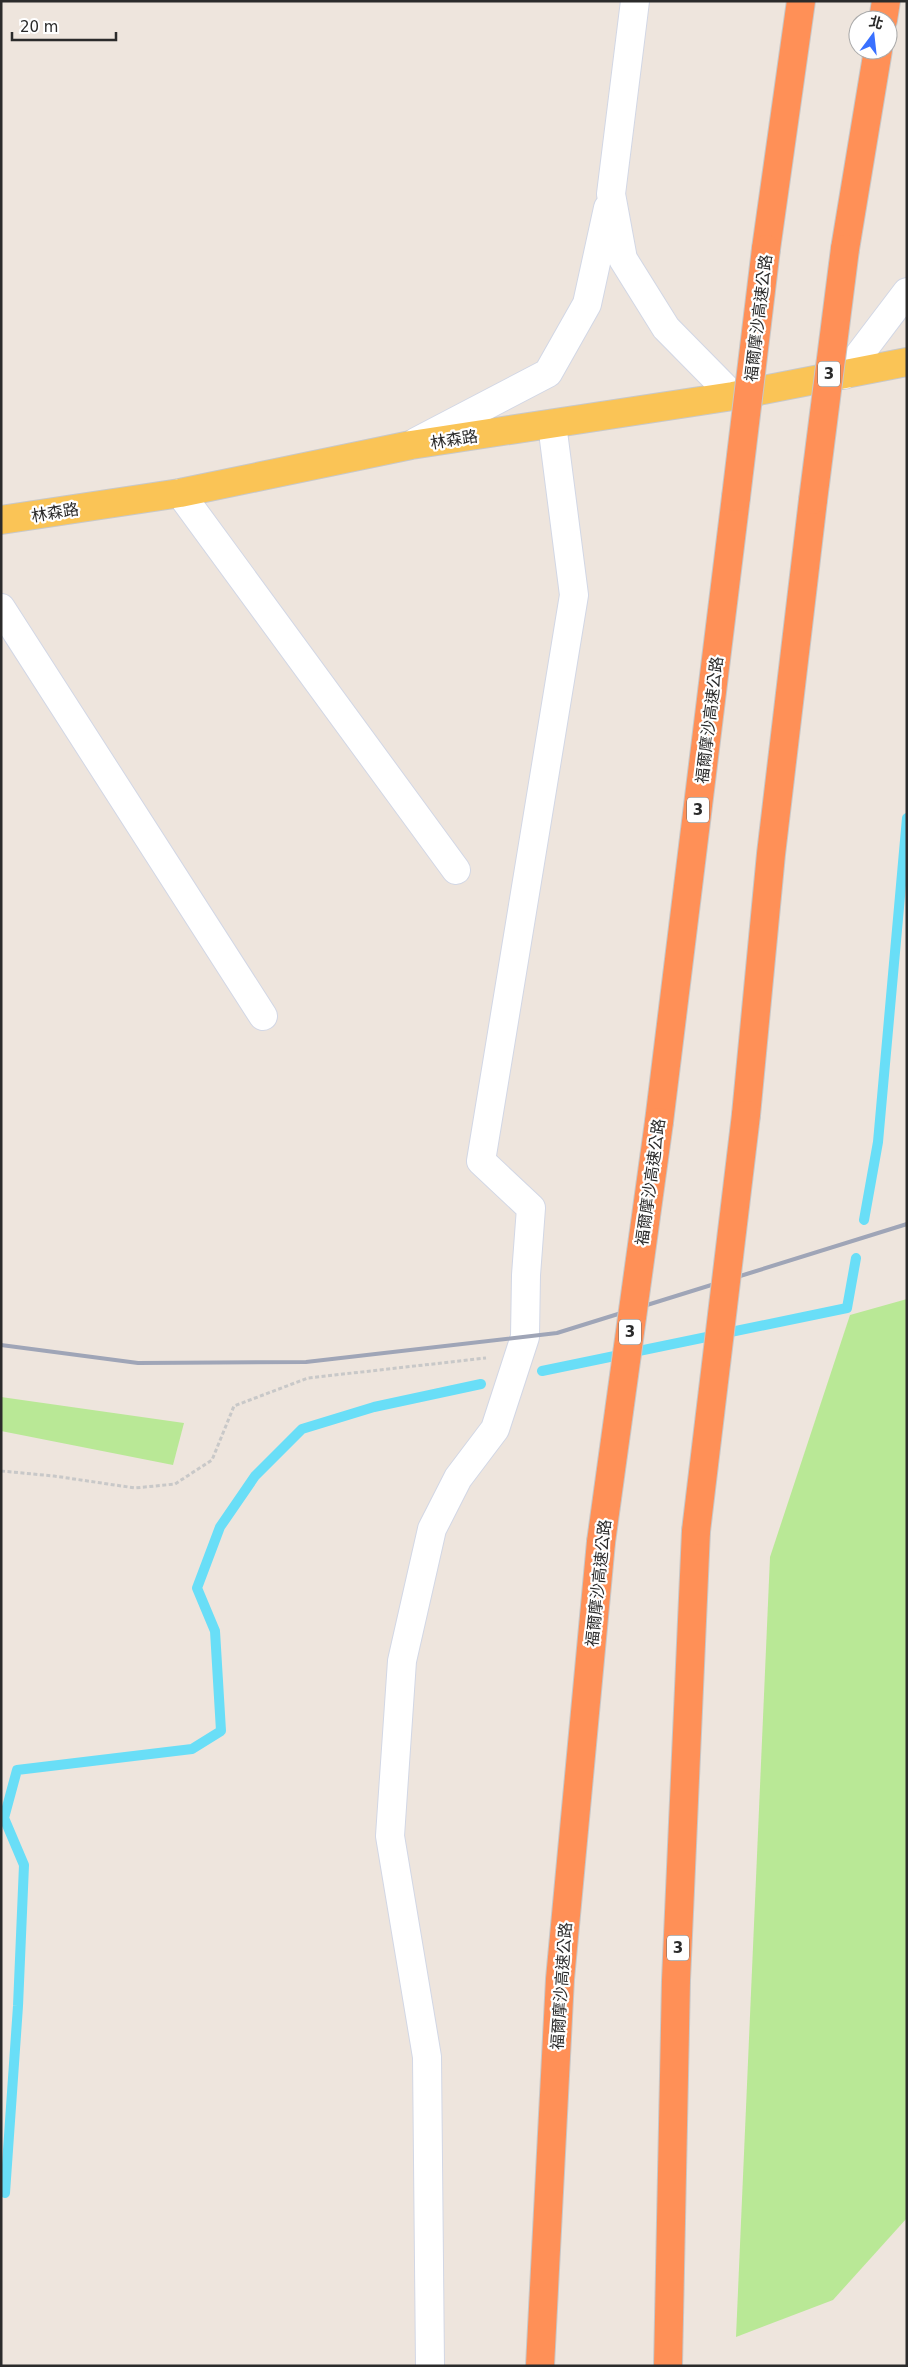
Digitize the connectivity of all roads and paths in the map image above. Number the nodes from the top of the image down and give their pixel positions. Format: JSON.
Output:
{"nodes":[{"id":1,"x":636,"y":1,"type":"edge"},
{"id":2,"x":801,"y":1,"type":"edge"},
{"id":3,"x":876,"y":60,"type":"edge"},
{"id":4,"x":611,"y":194,"type":"junction"},
{"id":5,"x":907,"y":292,"type":"edge"},
{"id":6,"x":907,"y":362,"type":"edge"},
{"id":7,"x":844,"y":375,"type":"junction"},
{"id":8,"x":733,"y":396,"type":"junction"},
{"id":9,"x":552,"y":424,"type":"junction"},
{"id":10,"x":411,"y":445,"type":"junction"},
{"id":11,"x":180,"y":492,"type":"junction"},
{"id":12,"x":1,"y":520,"type":"edge"},
{"id":13,"x":1,"y":608,"type":"edge"},
{"id":14,"x":456,"y":870,"type":"dead end"},
{"id":15,"x":263,"y":1016,"type":"dead end"},
{"id":16,"x":519,"y":1355,"type":"junction"},
{"id":17,"x":1,"y":1471,"type":"edge"},
{"id":18,"x":430,"y":2366,"type":"edge"},
{"id":19,"x":540,"y":2366,"type":"edge"},
{"id":20,"x":668,"y":2366,"type":"edge"}],
"edges":[{"from":1,"to":4,"type":"street"},
{"from":2,"to":19,"type":"highway","name":"福爾摩沙高速公路","number":"3","bridge":true},
{"from":3,"to":20,"type":"highway","number":"3","bridge":true},
{"from":4,"to":8,"type":"street"},
{"from":4,"to":10,"type":"street"},
{"from":5,"to":7,"type":"street"},
{"from":6,"to":7,"type":"main road","name":"林森路"},
{"from":7,"to":8,"type":"main road","name":"林森路"},
{"from":8,"to":9,"type":"main road","name":"林森路"},
{"from":9,"to":10,"type":"main road","name":"林森路"},
{"from":9,"to":16,"type":"street"},
{"from":10,"to":11,"type":"main road","name":"林森路"},
{"from":11,"to":12,"type":"main road","name":"林森路"},
{"from":11,"to":14,"type":"street"},
{"from":13,"to":15,"type":"street"},
{"from":16,"to":17,"type":"path"},
{"from":16,"to":18,"type":"street"}]}
